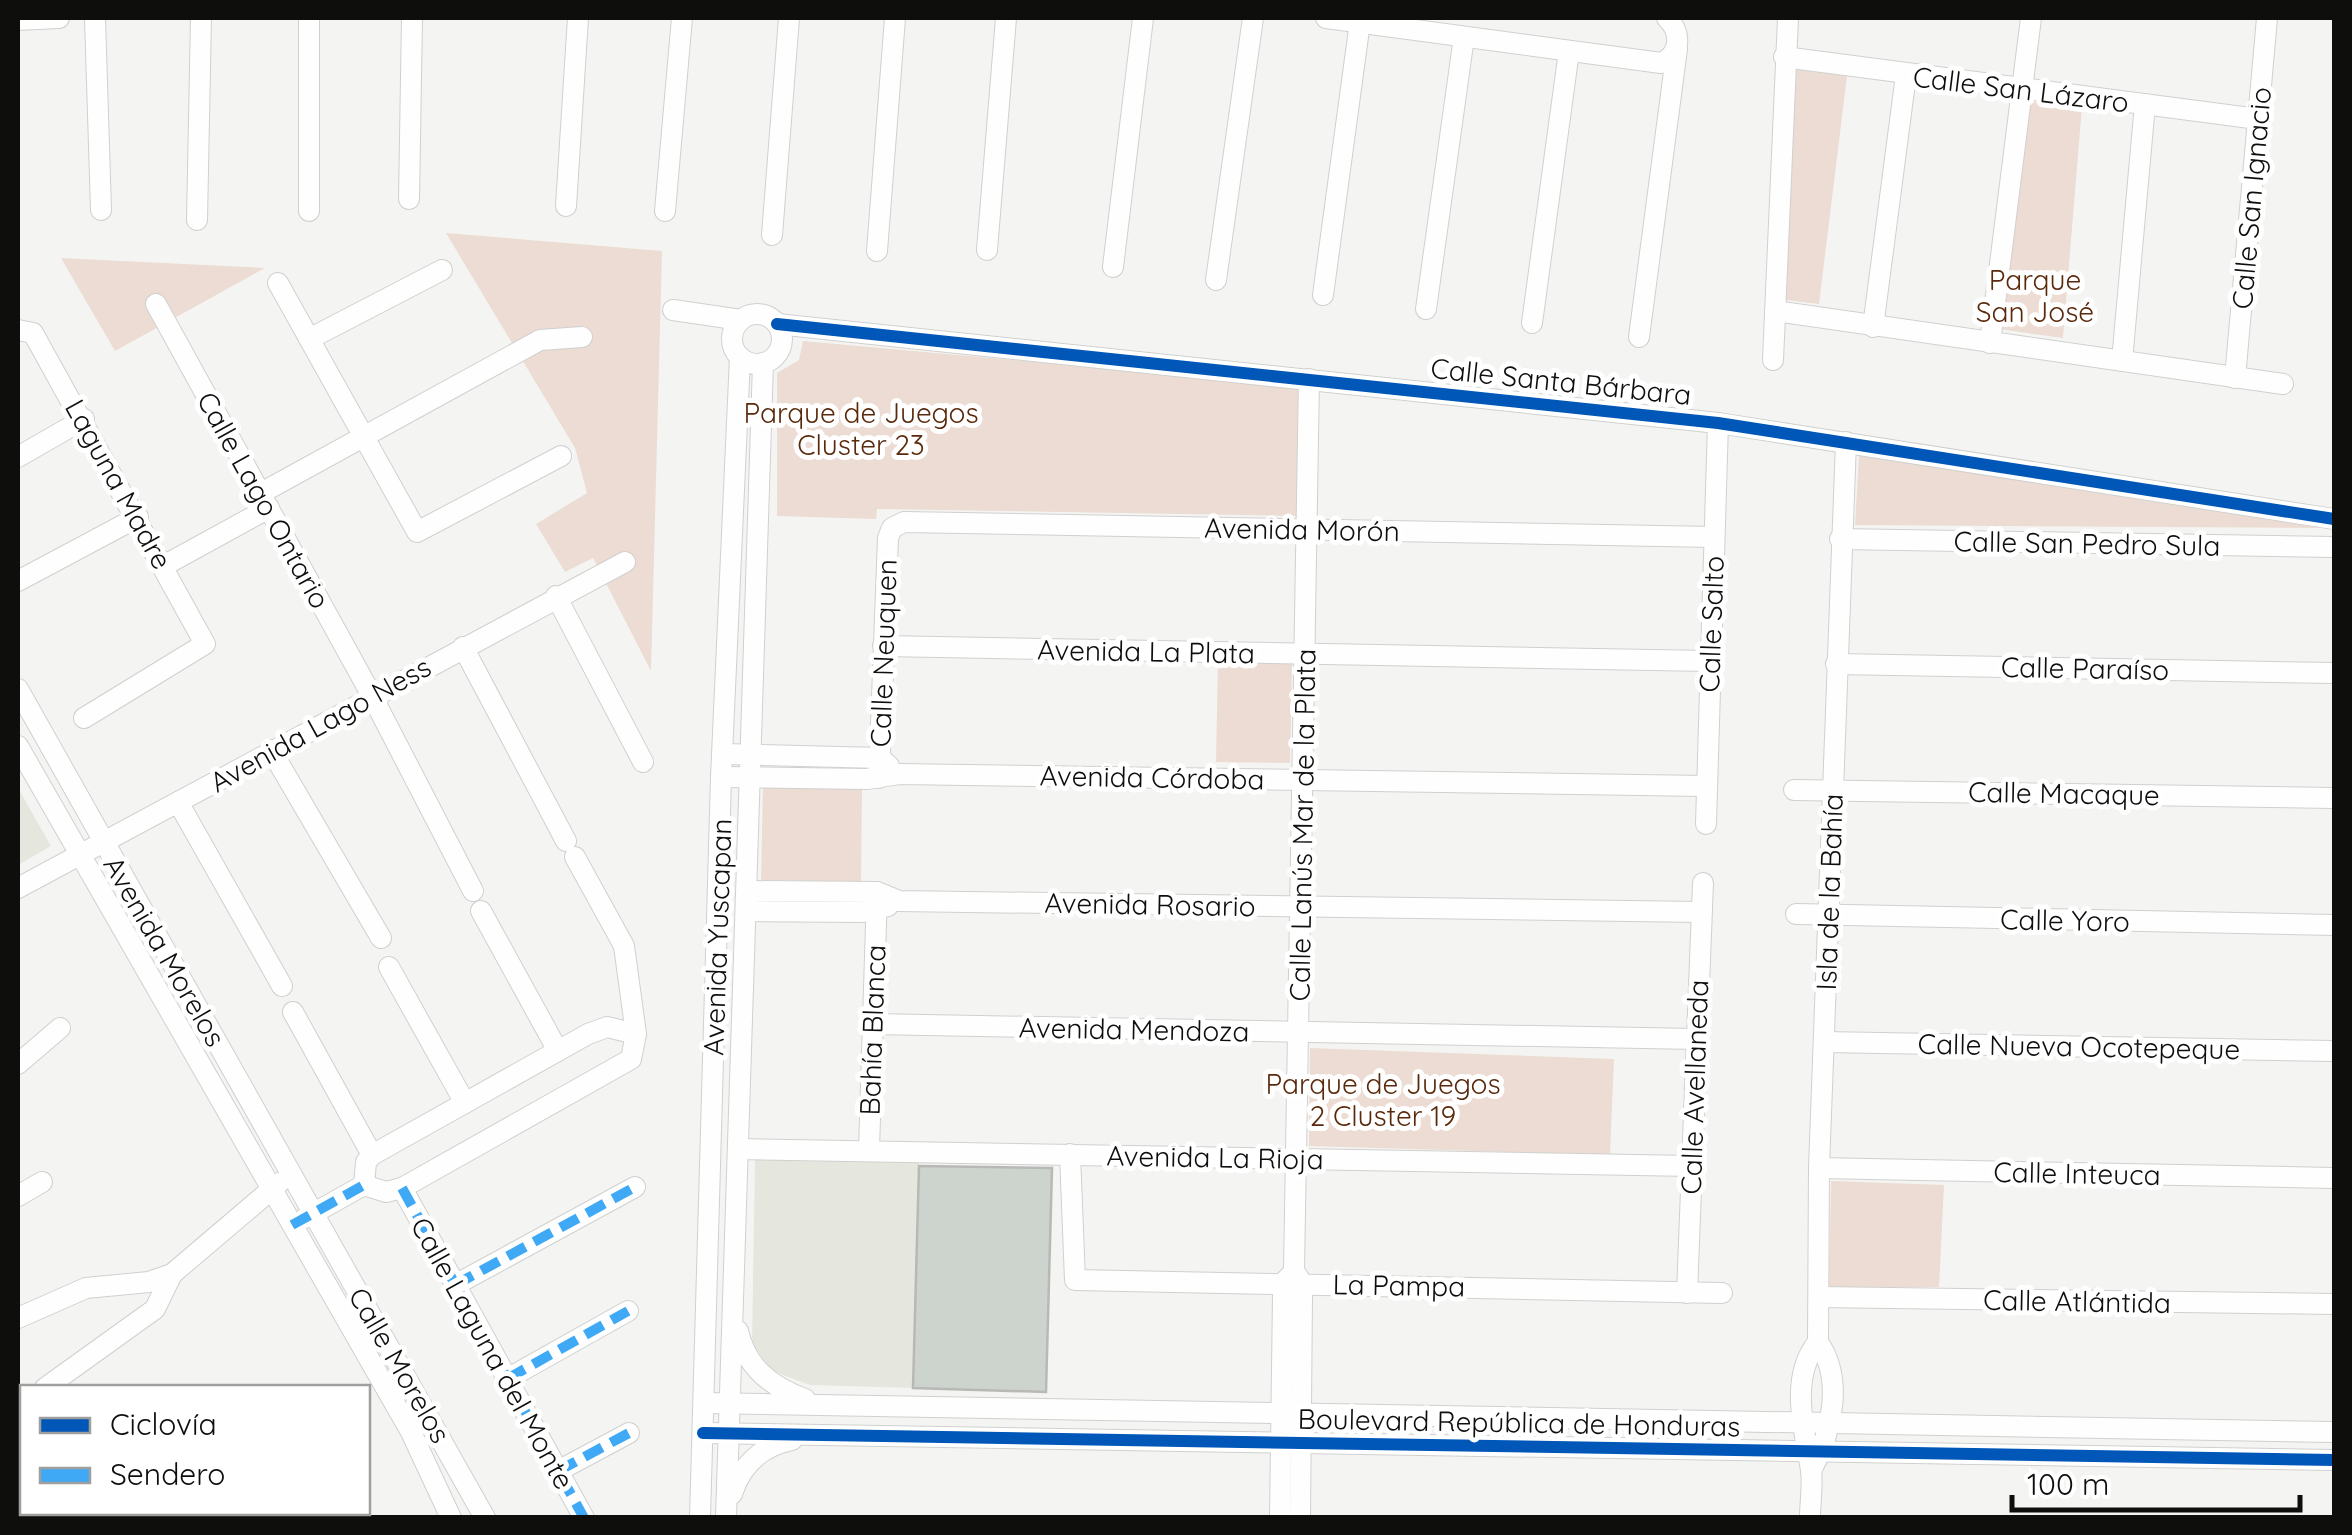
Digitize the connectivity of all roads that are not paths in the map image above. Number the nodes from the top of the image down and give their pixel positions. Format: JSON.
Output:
{"nodes":[{"id":1,"x":59,"y":18,"type":"edge"},
{"id":2,"x":95,"y":18,"type":"edge"},
{"id":3,"x":201,"y":18,"type":"edge"},
{"id":4,"x":309,"y":18,"type":"edge"},
{"id":5,"x":412,"y":18,"type":"edge"},
{"id":6,"x":578,"y":18,"type":"edge"},
{"id":7,"x":682,"y":18,"type":"edge"},
{"id":8,"x":790,"y":18,"type":"edge"},
{"id":9,"x":894,"y":18,"type":"edge"},
{"id":10,"x":1006,"y":18,"type":"edge"},
{"id":11,"x":1144,"y":18,"type":"edge"},
{"id":12,"x":1253,"y":18,"type":"edge"},
{"id":13,"x":1326,"y":18,"type":"edge"},
{"id":14,"x":1667,"y":18,"type":"edge"},
{"id":15,"x":1788,"y":18,"type":"edge"},
{"id":16,"x":2031,"y":18,"type":"edge"},
{"id":17,"x":2268,"y":18,"type":"edge"},
{"id":18,"x":18,"y":20,"type":"edge"},
{"id":19,"x":1360,"y":22,"type":"junction"},
{"id":20,"x":1464,"y":37,"type":"junction"},
{"id":21,"x":1678,"y":42,"type":"junction"},
{"id":22,"x":1570,"y":51,"type":"junction"},
{"id":23,"x":1784,"y":56,"type":"junction"},
{"id":24,"x":1906,"y":75,"type":"junction"},
{"id":25,"x":2022,"y":89,"type":"junction"},
{"id":26,"x":2145,"y":104,"type":"junction"},
{"id":27,"x":2258,"y":119,"type":"junction"},
{"id":28,"x":409,"y":199,"type":"dead end"},
{"id":29,"x":566,"y":206,"type":"dead end"},
{"id":30,"x":102,"y":210,"type":"dead end"},
{"id":31,"x":308,"y":211,"type":"dead end"},
{"id":32,"x":665,"y":211,"type":"dead end"},
{"id":33,"x":197,"y":220,"type":"dead end"},
{"id":34,"x":772,"y":234,"type":"dead end"},
{"id":35,"x":987,"y":250,"type":"dead end"},
{"id":36,"x":877,"y":251,"type":"dead end"},
{"id":37,"x":1113,"y":266,"type":"dead end"},
{"id":38,"x":442,"y":270,"type":"dead end"},
{"id":39,"x":1216,"y":280,"type":"dead end"},
{"id":40,"x":278,"y":283,"type":"dead end"},
{"id":41,"x":1323,"y":295,"type":"dead end"},
{"id":42,"x":156,"y":304,"type":"dead end"},
{"id":43,"x":1426,"y":309,"type":"dead end"},
{"id":44,"x":673,"y":310,"type":"dead end"},
{"id":45,"x":1775,"y":311,"type":"junction"},
{"id":46,"x":740,"y":320,"type":"junction"},
{"id":47,"x":1532,"y":323,"type":"dead end"},
{"id":48,"x":777,"y":324,"type":"junction"},
{"id":49,"x":1873,"y":327,"type":"junction"},
{"id":50,"x":21,"y":329,"type":"edge"},
{"id":51,"x":1639,"y":337,"type":"dead end"},
{"id":52,"x":582,"y":338,"type":"dead end"},
{"id":53,"x":309,"y":339,"type":"junction"},
{"id":54,"x":1990,"y":342,"type":"junction"},
{"id":55,"x":740,"y":358,"type":"junction"},
{"id":56,"x":1773,"y":360,"type":"dead end"},
{"id":57,"x":2122,"y":361,"type":"junction"},
{"id":58,"x":763,"y":363,"type":"junction"},
{"id":59,"x":2236,"y":378,"type":"junction"},
{"id":60,"x":1309,"y":379,"type":"junction"},
{"id":61,"x":2283,"y":384,"type":"dead end"},
{"id":62,"x":84,"y":419,"type":"junction"},
{"id":63,"x":1718,"y":423,"type":"junction"},
{"id":64,"x":363,"y":436,"type":"junction"},
{"id":65,"x":1846,"y":442,"type":"junction"},
{"id":66,"x":561,"y":456,"type":"dead end"},
{"id":67,"x":18,"y":457,"type":"edge"},
{"id":68,"x":265,"y":501,"type":"junction"},
{"id":69,"x":138,"y":516,"type":"junction"},
{"id":70,"x":2334,"y":519,"type":"edge"},
{"id":71,"x":892,"y":528,"type":"joint"},
{"id":72,"x":1308,"y":529,"type":"junction"},
{"id":73,"x":1714,"y":536,"type":"junction"},
{"id":74,"x":1840,"y":539,"type":"junction"},
{"id":75,"x":2334,"y":547,"type":"edge"},
{"id":76,"x":624,"y":562,"type":"dead end"},
{"id":77,"x":165,"y":564,"type":"junction"},
{"id":78,"x":18,"y":581,"type":"edge"},
{"id":79,"x":556,"y":596,"type":"junction"},
{"id":80,"x":883,"y":646,"type":"junction"},
{"id":81,"x":462,"y":647,"type":"junction"},
{"id":82,"x":1305,"y":654,"type":"junction"},
{"id":83,"x":1709,"y":661,"type":"junction"},
{"id":84,"x":1836,"y":664,"type":"junction"},
{"id":85,"x":2334,"y":673,"type":"edge"},
{"id":86,"x":18,"y":689,"type":"edge"},
{"id":87,"x":372,"y":696,"type":"junction"},
{"id":88,"x":84,"y":718,"type":"dead end"},
{"id":89,"x":18,"y":746,"type":"edge"},
{"id":90,"x":271,"y":750,"type":"junction"},
{"id":91,"x":724,"y":754,"type":"junction"},
{"id":92,"x":643,"y":762,"type":"dead end"},
{"id":93,"x":753,"y":768,"type":"junction"},
{"id":94,"x":886,"y":770,"type":"junction"},
{"id":95,"x":721,"y":777,"type":"junction"},
{"id":96,"x":1303,"y":778,"type":"junction"},
{"id":97,"x":1705,"y":786,"type":"junction"},
{"id":98,"x":1832,"y":788,"type":"junction"},
{"id":99,"x":1794,"y":790,"type":"dead end"},
{"id":100,"x":2334,"y":798,"type":"edge"},
{"id":101,"x":178,"y":802,"type":"junction"},
{"id":102,"x":1706,"y":824,"type":"dead end"},
{"id":103,"x":101,"y":841,"type":"junction"},
{"id":104,"x":79,"y":853,"type":"junction"},
{"id":105,"x":1703,"y":882,"type":"dead end"},
{"id":106,"x":18,"y":888,"type":"edge"},
{"id":107,"x":473,"y":891,"type":"dead end"},
{"id":108,"x":747,"y":901,"type":"junction"},
{"id":109,"x":876,"y":902,"type":"junction"},
{"id":110,"x":1301,"y":907,"type":"junction"},
{"id":111,"x":482,"y":911,"type":"dead end"},
{"id":112,"x":1701,"y":912,"type":"junction"},
{"id":113,"x":1796,"y":914,"type":"dead end"},
{"id":114,"x":1828,"y":914,"type":"junction"},
{"id":115,"x":2334,"y":925,"type":"edge"},
{"id":116,"x":381,"y":938,"type":"dead end"},
{"id":117,"x":390,"y":966,"type":"dead end"},
{"id":118,"x":282,"y":986,"type":"dead end"},
{"id":119,"x":293,"y":1012,"type":"dead end"},
{"id":120,"x":872,"y":1024,"type":"junction"},
{"id":121,"x":60,"y":1028,"type":"dead end"},
{"id":122,"x":1298,"y":1032,"type":"junction"},
{"id":123,"x":636,"y":1034,"type":"junction"},
{"id":124,"x":1696,"y":1040,"type":"junction"},
{"id":125,"x":1824,"y":1042,"type":"junction"},
{"id":126,"x":558,"y":1051,"type":"junction"},
{"id":127,"x":2334,"y":1051,"type":"edge"},
{"id":128,"x":18,"y":1064,"type":"edge"},
{"id":129,"x":465,"y":1103,"type":"junction"},
{"id":130,"x":738,"y":1149,"type":"junction"},
{"id":131,"x":869,"y":1150,"type":"junction"},
{"id":132,"x":1070,"y":1154,"type":"junction"},
{"id":133,"x":372,"y":1155,"type":"junction"},
{"id":134,"x":1296,"y":1158,"type":"junction"},
{"id":135,"x":1692,"y":1166,"type":"junction"},
{"id":136,"x":1820,"y":1168,"type":"junction"},
{"id":137,"x":293,"y":1174,"type":"junction"},
{"id":138,"x":2334,"y":1178,"type":"edge"},
{"id":139,"x":42,"y":1182,"type":"dead end"},
{"id":140,"x":364,"y":1185,"type":"junction"},
{"id":141,"x":635,"y":1187,"type":"dead end"},
{"id":142,"x":272,"y":1188,"type":"junction"},
{"id":143,"x":402,"y":1188,"type":"junction"},
{"id":144,"x":18,"y":1196,"type":"edge"},
{"id":145,"x":314,"y":1213,"type":"junction"},
{"id":146,"x":292,"y":1225,"type":"junction"},
{"id":147,"x":172,"y":1274,"type":"junction"},
{"id":148,"x":1294,"y":1279,"type":"junction"},
{"id":149,"x":455,"y":1285,"type":"junction"},
{"id":150,"x":1687,"y":1292,"type":"junction"},
{"id":151,"x":1722,"y":1293,"type":"dead end"},
{"id":152,"x":1819,"y":1297,"type":"junction"},
{"id":153,"x":2334,"y":1304,"type":"edge"},
{"id":154,"x":733,"y":1308,"type":"junction"},
{"id":155,"x":628,"y":1311,"type":"dead end"},
{"id":156,"x":18,"y":1318,"type":"edge"},
{"id":157,"x":1818,"y":1342,"type":"junction"},
{"id":158,"x":507,"y":1379,"type":"junction"},
{"id":159,"x":48,"y":1385,"type":"edge"},
{"id":160,"x":704,"y":1403,"type":"junction"},
{"id":161,"x":730,"y":1403,"type":"junction"},
{"id":162,"x":821,"y":1404,"type":"junction"},
{"id":163,"x":1291,"y":1412,"type":"junction"},
{"id":164,"x":1831,"y":1422,"type":"junction"},
{"id":165,"x":1802,"y":1423,"type":"junction"},
{"id":166,"x":2334,"y":1432,"type":"edge"},
{"id":167,"x":629,"y":1433,"type":"dead end"},
{"id":168,"x":703,"y":1433,"type":"junction"},
{"id":169,"x":729,"y":1434,"type":"junction"},
{"id":170,"x":821,"y":1435,"type":"junction"},
{"id":171,"x":1290,"y":1443,"type":"junction"},
{"id":172,"x":1812,"y":1458,"type":"junction"},
{"id":173,"x":2334,"y":1460,"type":"edge"},
{"id":174,"x":458,"y":1467,"type":"junction"},
{"id":175,"x":558,"y":1470,"type":"junction"},
{"id":176,"x":433,"y":1478,"type":"junction"},
{"id":177,"x":726,"y":1514,"type":"edge"},
{"id":178,"x":452,"y":1518,"type":"edge"},
{"id":179,"x":485,"y":1518,"type":"edge"},
{"id":180,"x":584,"y":1518,"type":"edge"},
{"id":181,"x":700,"y":1518,"type":"edge"},
{"id":182,"x":1280,"y":1518,"type":"edge"},
{"id":183,"x":1300,"y":1518,"type":"edge"},
{"id":184,"x":1810,"y":1518,"type":"edge"}],
"edges":[{"from":1,"to":18,"type":"street"},
{"from":2,"to":30,"type":"street"},
{"from":3,"to":33,"type":"street"},
{"from":4,"to":31,"type":"street"},
{"from":5,"to":28,"type":"street"},
{"from":6,"to":29,"type":"street"},
{"from":7,"to":32,"type":"street"},
{"from":8,"to":34,"type":"street"},
{"from":9,"to":36,"type":"street"},
{"from":10,"to":35,"type":"street"},
{"from":11,"to":37,"type":"street"},
{"from":12,"to":39,"type":"street"},
{"from":13,"to":19,"type":"street"},
{"from":14,"to":21,"type":"street"},
{"from":15,"to":23,"type":"street"},
{"from":16,"to":25,"type":"street"},
{"from":17,"to":27,"type":"street","name":"Calle San Ignacio"},
{"from":19,"to":20,"type":"street"},
{"from":19,"to":41,"type":"street"},
{"from":20,"to":22,"type":"street"},
{"from":20,"to":43,"type":"street"},
{"from":21,"to":22,"type":"street"},
{"from":21,"to":51,"type":"street"},
{"from":22,"to":47,"type":"street"},
{"from":23,"to":24,"type":"street","name":"Calle San Lázaro"},
{"from":23,"to":45,"type":"street"},
{"from":24,"to":25,"type":"street","name":"Calle San Lázaro"},
{"from":24,"to":49,"type":"street"},
{"from":25,"to":26,"type":"street","name":"Calle San Lázaro"},
{"from":25,"to":54,"type":"street"},
{"from":26,"to":27,"type":"street","name":"Calle San Lázaro"},
{"from":26,"to":57,"type":"street"},
{"from":27,"to":59,"type":"street","name":"Calle San Ignacio"},
{"from":38,"to":53,"type":"street"},
{"from":40,"to":53,"type":"street"},
{"from":42,"to":68,"type":"street","name":"Calle Lago Ontario"},
{"from":44,"to":46,"type":"street"},
{"from":45,"to":49,"type":"street"},
{"from":45,"to":56,"type":"street"},
{"from":46,"to":48,"type":"street"},
{"from":46,"to":55,"type":"street"},
{"from":48,"to":58,"type":"street"},
{"from":48,"to":60,"type":"street","name":"Calle Santa Bárbara"},
{"from":49,"to":54,"type":"street"},
{"from":50,"to":62,"type":"street","name":"Laguna Madre"},
{"from":52,"to":64,"type":"street"},
{"from":53,"to":64,"type":"street"},
{"from":54,"to":57,"type":"street"},
{"from":55,"to":58,"type":"street"},
{"from":55,"to":91,"type":"street","name":"Avenida Yuscapan"},
{"from":57,"to":59,"type":"street"},
{"from":58,"to":93,"type":"street","name":"Avenida Yuscapan"},
{"from":59,"to":61,"type":"street"},
{"from":60,"to":63,"type":"street","name":"Calle Santa Bárbara"},
{"from":60,"to":72,"type":"street","name":"Calle Lanús Mar de la Plata"},
{"from":62,"to":67,"type":"street"},
{"from":62,"to":69,"type":"street","name":"Laguna Madre"},
{"from":63,"to":65,"type":"street","name":"Calle Santa Bárbara"},
{"from":63,"to":73,"type":"street","name":"Calle Salto"},
{"from":64,"to":66,"type":"street"},
{"from":64,"to":68,"type":"street"},
{"from":65,"to":70,"type":"street","name":"Calle Santa Bárbara"},
{"from":65,"to":74,"type":"street","name":"Isla de la Bahía"},
{"from":68,"to":77,"type":"street"},
{"from":68,"to":87,"type":"street","name":"Calle Lago Ontario"},
{"from":69,"to":77,"type":"street","name":"Laguna Madre"},
{"from":69,"to":78,"type":"street"},
{"from":71,"to":72,"type":"street","name":"Avenida Morón"},
{"from":71,"to":80,"type":"street","name":"Calle Neuquen"},
{"from":72,"to":73,"type":"street","name":"Avenida Morón"},
{"from":72,"to":82,"type":"street","name":"Calle Lanús Mar de la Plata"},
{"from":73,"to":83,"type":"street","name":"Calle Salto"},
{"from":74,"to":75,"type":"street","name":"Calle San Pedro Sula"},
{"from":74,"to":84,"type":"street","name":"Isla de la Bahía"},
{"from":76,"to":79,"type":"street","name":"Avenida Lago Ness"},
{"from":77,"to":88,"type":"street","name":"Laguna Madre"},
{"from":79,"to":81,"type":"street","name":"Avenida Lago Ness"},
{"from":79,"to":92,"type":"street"},
{"from":80,"to":82,"type":"street","name":"Avenida La Plata"},
{"from":80,"to":94,"type":"street","name":"Calle Neuquen"},
{"from":81,"to":87,"type":"street","name":"Avenida Lago Ness"},
{"from":81,"to":123,"type":"street"},
{"from":82,"to":83,"type":"street","name":"Avenida La Plata"},
{"from":82,"to":96,"type":"street","name":"Calle Lanús Mar de la Plata"},
{"from":83,"to":97,"type":"street","name":"Calle Salto"},
{"from":84,"to":85,"type":"street","name":"Calle Paraíso"},
{"from":84,"to":98,"type":"street","name":"Isla de la Bahía"},
{"from":86,"to":103,"type":"street","name":"Avenida Morelos"},
{"from":87,"to":90,"type":"street","name":"Avenida Lago Ness"},
{"from":87,"to":107,"type":"street","name":"Calle Lago Ontario"},
{"from":89,"to":104,"type":"street","name":"Avenida Morelos"},
{"from":90,"to":101,"type":"street","name":"Avenida Lago Ness"},
{"from":90,"to":116,"type":"street"},
{"from":91,"to":93,"type":"street","name":"Avenida Córdoba"},
{"from":91,"to":95,"type":"street","name":"Avenida Yuscapan"},
{"from":93,"to":94,"type":"street","name":"Avenida Córdoba"},
{"from":93,"to":95,"type":"street","name":"Avenida Córdoba"},
{"from":93,"to":108,"type":"street","name":"Avenida Yuscapan"},
{"from":94,"to":96,"type":"street","name":"Avenida Córdoba"},
{"from":95,"to":160,"type":"street","name":"Avenida Yuscapan"},
{"from":96,"to":97,"type":"street","name":"Avenida Córdoba"},
{"from":96,"to":110,"type":"street","name":"Calle Lanús Mar de la Plata"},
{"from":97,"to":102,"type":"street","name":"Calle Salto"},
{"from":98,"to":99,"type":"street","name":"Calle Macaque"},
{"from":98,"to":100,"type":"street","name":"Calle Macaque"},
{"from":98,"to":114,"type":"street","name":"Isla de la Bahía"},
{"from":101,"to":103,"type":"street","name":"Avenida Lago Ness"},
{"from":101,"to":118,"type":"street"},
{"from":103,"to":104,"type":"street","name":"Avenida Lago Ness"},
{"from":103,"to":137,"type":"street","name":"Avenida Morelos"},
{"from":104,"to":106,"type":"street","name":"Avenida Lago Ness"},
{"from":104,"to":142,"type":"street","name":"Avenida Morelos"},
{"from":105,"to":112,"type":"street","name":"Calle Avellaneda"},
{"from":108,"to":109,"type":"street","name":"Avenida Rosario"},
{"from":108,"to":130,"type":"street","name":"Avenida Yuscapan"},
{"from":109,"to":110,"type":"street","name":"Avenida Rosario"},
{"from":109,"to":120,"type":"street","name":"Bahía Blanca"},
{"from":110,"to":112,"type":"street","name":"Avenida Rosario"},
{"from":110,"to":122,"type":"street","name":"Calle Lanús Mar de la Plata"},
{"from":111,"to":126,"type":"street"},
{"from":112,"to":124,"type":"street","name":"Calle Avellaneda"},
{"from":113,"to":114,"type":"street","name":"Calle Yoro"},
{"from":114,"to":115,"type":"street","name":"Calle Yoro"},
{"from":114,"to":125,"type":"street","name":"Isla de la Bahía"},
{"from":117,"to":129,"type":"street"},
{"from":119,"to":133,"type":"street"},
{"from":120,"to":122,"type":"street","name":"Avenida Mendoza"},
{"from":120,"to":131,"type":"street","name":"Bahía Blanca"},
{"from":121,"to":128,"type":"street"},
{"from":122,"to":124,"type":"street","name":"Avenida Mendoza"},
{"from":122,"to":134,"type":"street","name":"Calle Lanús Mar de la Plata"},
{"from":123,"to":126,"type":"street"},
{"from":123,"to":143,"type":"street"},
{"from":124,"to":135,"type":"street","name":"Calle Avellaneda"},
{"from":125,"to":127,"type":"street","name":"Calle Nueva Ocotepeque"},
{"from":125,"to":136,"type":"street","name":"Isla de la Bahía"},
{"from":126,"to":129,"type":"street"},
{"from":129,"to":133,"type":"street"},
{"from":130,"to":131,"type":"street","name":"Avenida La Rioja"},
{"from":130,"to":154,"type":"street","name":"Avenida Yuscapan"},
{"from":131,"to":132,"type":"street","name":"Avenida La Rioja"},
{"from":132,"to":134,"type":"street","name":"Avenida La Rioja"},
{"from":132,"to":148,"type":"street","name":"La Pampa"},
{"from":133,"to":140,"type":"street"},
{"from":134,"to":135,"type":"street","name":"Avenida La Rioja"},
{"from":134,"to":148,"type":"street","name":"Calle Lanús Mar de la Plata"},
{"from":135,"to":150,"type":"street","name":"Calle Avellaneda"},
{"from":136,"to":138,"type":"street","name":"Calle Inteuca"},
{"from":136,"to":152,"type":"street","name":"Isla de la Bahía"},
{"from":137,"to":142,"type":"street"},
{"from":137,"to":145,"type":"street","name":"Avenida Morelos"},
{"from":139,"to":144,"type":"street"},
{"from":140,"to":143,"type":"street"},
{"from":140,"to":145,"type":"street"},
{"from":141,"to":149,"type":"street"},
{"from":142,"to":146,"type":"street","name":"Avenida Morelos"},
{"from":142,"to":147,"type":"street"},
{"from":143,"to":149,"type":"street","name":"Calle Laguna del Monte"},
{"from":145,"to":146,"type":"street"},
{"from":145,"to":174,"type":"street","name":"Calle Morelos"},
{"from":146,"to":176,"type":"street","name":"Calle Morelos"},
{"from":147,"to":156,"type":"street"},
{"from":147,"to":159,"type":"street"},
{"from":148,"to":150,"type":"street","name":"La Pampa"},
{"from":148,"to":163,"type":"street","name":"Calle Lanús Mar de la Plata"},
{"from":149,"to":158,"type":"street","name":"Calle Laguna del Monte"},
{"from":150,"to":151,"type":"street","name":"La Pampa"},
{"from":152,"to":153,"type":"street","name":"Calle Atlántida"},
{"from":152,"to":157,"type":"street","name":"Isla de la Bahía"},
{"from":154,"to":161,"type":"street","name":"Avenida Yuscapan"},
{"from":154,"to":162,"type":"street"},
{"from":155,"to":158,"type":"street"},
{"from":157,"to":164,"type":"street","name":"Isla de la Bahía"},
{"from":157,"to":165,"type":"street","name":"Isla de la Bahía"},
{"from":158,"to":175,"type":"street","name":"Calle Laguna del Monte"},
{"from":160,"to":161,"type":"street","name":"Boulevard República de Honduras"},
{"from":160,"to":168,"type":"street","name":"Avenida Yuscapan"},
{"from":161,"to":162,"type":"street","name":"Boulevard República de Honduras"},
{"from":161,"to":169,"type":"street","name":"Avenida Yuscapan"},
{"from":162,"to":163,"type":"street","name":"Boulevard República de Honduras"},
{"from":163,"to":165,"type":"street","name":"Boulevard República de Honduras"},
{"from":163,"to":171,"type":"street","name":"Calle Lanús Mar de la Plata"},
{"from":164,"to":165,"type":"street","name":"Boulevard República de Honduras"},
{"from":164,"to":166,"type":"street","name":"Boulevard República de Honduras"},
{"from":164,"to":172,"type":"street","name":"Isla de la Bahía"},
{"from":165,"to":172,"type":"street","name":"Isla de la Bahía"},
{"from":167,"to":175,"type":"street"},
{"from":168,"to":169,"type":"street","name":"Boulevard República de Honduras"},
{"from":168,"to":181,"type":"street","name":"Avenida Yuscapan"},
{"from":169,"to":170,"type":"street","name":"Boulevard República de Honduras"},
{"from":169,"to":177,"type":"street","name":"Avenida Yuscapan"},
{"from":170,"to":171,"type":"street","name":"Boulevard República de Honduras"},
{"from":170,"to":177,"type":"street"},
{"from":171,"to":172,"type":"street","name":"Boulevard República de Honduras"},
{"from":171,"to":182,"type":"street","name":"Calle Lanús Mar de la Plata"},
{"from":171,"to":183,"type":"street","name":"Calle Lanús Mar de la Plata"},
{"from":172,"to":173,"type":"street","name":"Boulevard República de Honduras"},
{"from":172,"to":184,"type":"street","name":"Isla de la Bahía"},
{"from":174,"to":176,"type":"street"},
{"from":174,"to":179,"type":"street","name":"Calle Morelos"},
{"from":175,"to":180,"type":"street","name":"Calle Laguna del Monte"},
{"from":176,"to":178,"type":"street","name":"Calle Morelos"}]}
